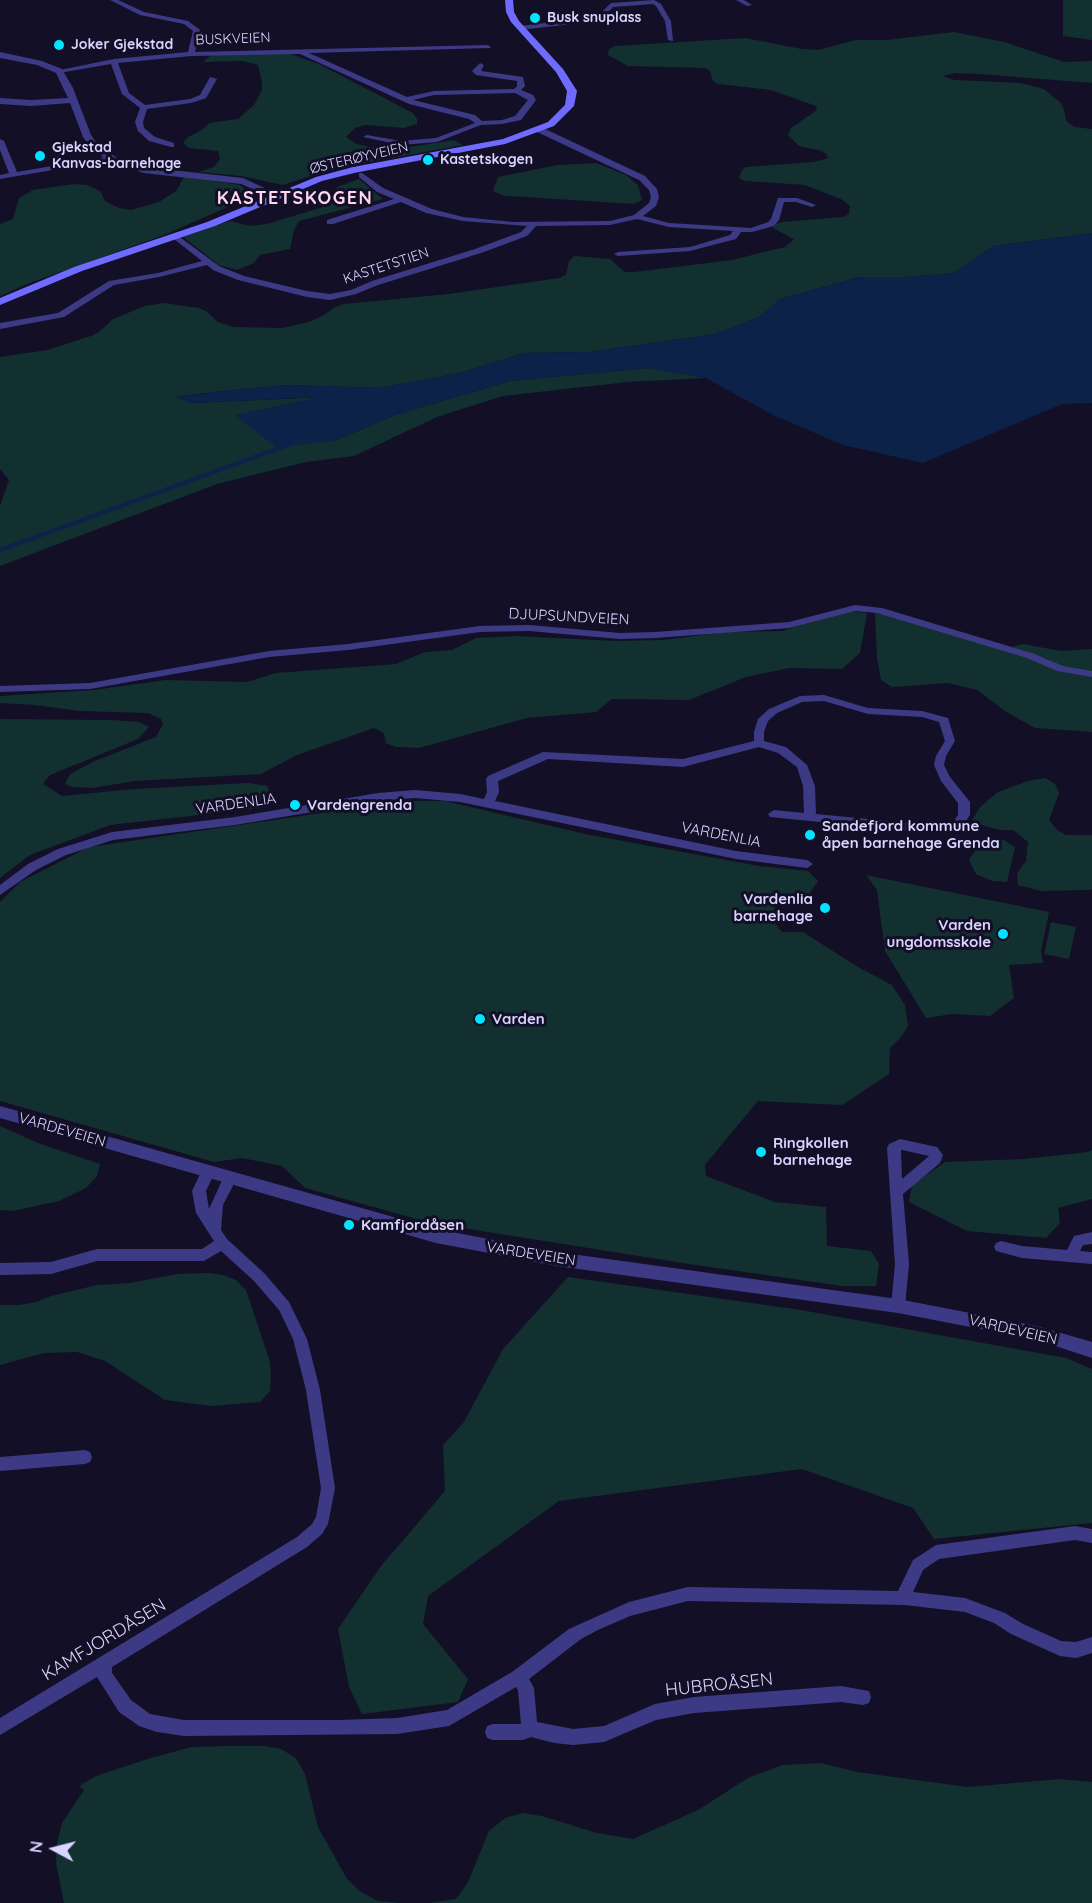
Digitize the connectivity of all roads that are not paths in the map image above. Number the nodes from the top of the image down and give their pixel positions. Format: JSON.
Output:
{"nodes":[{"id":1,"x":113,"y":0,"type":"edge"},
{"id":2,"x":509,"y":0,"type":"edge"},
{"id":3,"x":739,"y":0,"type":"edge"},
{"id":4,"x":657,"y":1,"type":"edge"},
{"id":5,"x":749,"y":5,"type":"dead end"},
{"id":6,"x":519,"y":28,"type":"junction"},
{"id":7,"x":671,"y":40,"type":"dead end"},
{"id":8,"x":488,"y":47,"type":"dead end"},
{"id":9,"x":302,"y":52,"type":"junction"},
{"id":10,"x":191,"y":54,"type":"junction"},
{"id":11,"x":0,"y":56,"type":"edge"},
{"id":12,"x":114,"y":61,"type":"junction"},
{"id":13,"x":480,"y":65,"type":"dead end"},
{"id":14,"x":58,"y":71,"type":"junction"},
{"id":15,"x":213,"y":79,"type":"dead end"},
{"id":16,"x":516,"y":92,"type":"junction"},
{"id":17,"x":407,"y":99,"type":"junction"},
{"id":18,"x":72,"y":100,"type":"junction"},
{"id":19,"x":0,"y":101,"type":"edge"},
{"id":20,"x":144,"y":107,"type":"junction"},
{"id":21,"x":480,"y":123,"type":"junction"},
{"id":22,"x":540,"y":130,"type":"junction"},
{"id":23,"x":367,"y":137,"type":"dead end"},
{"id":24,"x":0,"y":141,"type":"edge"},
{"id":25,"x":171,"y":145,"type":"dead end"},
{"id":26,"x":111,"y":158,"type":"junction"},
{"id":27,"x":14,"y":175,"type":"junction"},
{"id":28,"x":362,"y":175,"type":"dead end"},
{"id":29,"x":0,"y":177,"type":"edge"},
{"id":30,"x":277,"y":196,"type":"junction"},
{"id":31,"x":399,"y":200,"type":"junction"},
{"id":32,"x":812,"y":205,"type":"dead end"},
{"id":33,"x":637,"y":217,"type":"junction"},
{"id":34,"x":330,"y":222,"type":"dead end"},
{"id":35,"x":533,"y":225,"type":"junction"},
{"id":36,"x":738,"y":230,"type":"junction"},
{"id":37,"x":177,"y":237,"type":"junction"},
{"id":38,"x":618,"y":254,"type":"dead end"},
{"id":39,"x":208,"y":262,"type":"junction"},
{"id":40,"x":0,"y":302,"type":"edge"},
{"id":41,"x":0,"y":326,"type":"edge"},
{"id":42,"x":1092,"y":674,"type":"edge"},
{"id":43,"x":0,"y":689,"type":"edge"},
{"id":44,"x":759,"y":743,"type":"junction"},
{"id":45,"x":488,"y":804,"type":"junction"},
{"id":46,"x":774,"y":814,"type":"dead end"},
{"id":47,"x":810,"y":816,"type":"junction"},
{"id":48,"x":807,"y":864,"type":"dead end"},
{"id":49,"x":0,"y":891,"type":"edge"},
{"id":50,"x":0,"y":1112,"type":"edge"},
{"id":51,"x":208,"y":1172,"type":"junction"},
{"id":52,"x":230,"y":1178,"type":"junction"},
{"id":53,"x":896,"y":1192,"type":"dead end"},
{"id":54,"x":218,"y":1238,"type":"junction"},
{"id":55,"x":1092,"y":1238,"type":"edge"},
{"id":56,"x":1001,"y":1247,"type":"dead end"},
{"id":57,"x":1073,"y":1256,"type":"junction"},
{"id":58,"x":1092,"y":1258,"type":"edge"},
{"id":59,"x":0,"y":1269,"type":"edge"},
{"id":60,"x":898,"y":1306,"type":"junction"},
{"id":61,"x":1092,"y":1350,"type":"edge"},
{"id":62,"x":85,"y":1457,"type":"dead end"},
{"id":63,"x":0,"y":1464,"type":"edge"},
{"id":64,"x":1092,"y":1536,"type":"edge"},
{"id":65,"x":905,"y":1598,"type":"junction"},
{"id":66,"x":1092,"y":1645,"type":"edge"},
{"id":67,"x":104,"y":1664,"type":"junction"},
{"id":68,"x":518,"y":1677,"type":"junction"},
{"id":69,"x":863,"y":1697,"type":"dead end"},
{"id":70,"x":2,"y":1722,"type":"edge"},
{"id":71,"x":531,"y":1729,"type":"junction"},
{"id":72,"x":493,"y":1732,"type":"dead end"}],
"edges":[{"from":1,"to":10,"type":"street"},
{"from":2,"to":6,"type":"main road","name":"ØSTERØYVEIEN"},
{"from":3,"to":5,"type":"street"},
{"from":4,"to":6,"type":"street"},
{"from":4,"to":7,"type":"street"},
{"from":6,"to":22,"type":"main road","name":"ØSTERØYVEIEN"},
{"from":8,"to":9,"type":"street","name":"BUSKVEIEN"},
{"from":9,"to":10,"type":"street","name":"BUSKVEIEN"},
{"from":9,"to":17,"type":"street","name":"BUSKVEIEN"},
{"from":10,"to":12,"type":"street","name":"BUSKVEIEN"},
{"from":11,"to":14,"type":"street"},
{"from":12,"to":14,"type":"street","name":"BUSKVEIEN"},
{"from":12,"to":20,"type":"street"},
{"from":13,"to":16,"type":"street","name":"BUSKVEIEN"},
{"from":14,"to":18,"type":"street"},
{"from":15,"to":20,"type":"street"},
{"from":16,"to":17,"type":"street"},
{"from":16,"to":21,"type":"street","name":"BUSKVEIEN"},
{"from":17,"to":21,"type":"street","name":"BUSKVEIEN"},
{"from":18,"to":19,"type":"street"},
{"from":18,"to":26,"type":"street"},
{"from":20,"to":25,"type":"street"},
{"from":21,"to":23,"type":"street","name":"BUSKVEIEN"},
{"from":22,"to":30,"type":"main road","name":"ØSTERØYVEIEN"},
{"from":22,"to":33,"type":"street"},
{"from":24,"to":27,"type":"street"},
{"from":26,"to":27,"type":"street"},
{"from":26,"to":30,"type":"street"},
{"from":27,"to":29,"type":"street"},
{"from":28,"to":31,"type":"street"},
{"from":30,"to":37,"type":"main road","name":"ØSTERØYVEIEN"},
{"from":31,"to":34,"type":"street"},
{"from":31,"to":35,"type":"street"},
{"from":32,"to":36,"type":"street"},
{"from":33,"to":35,"type":"street"},
{"from":33,"to":36,"type":"street"},
{"from":35,"to":39,"type":"street","name":"KASTETSTIEN"},
{"from":36,"to":38,"type":"street"},
{"from":37,"to":39,"type":"street","name":"KASTETSTIEN"},
{"from":37,"to":40,"type":"main road","name":"ØSTERØYVEIEN"},
{"from":39,"to":41,"type":"street"},
{"from":42,"to":43,"type":"street","name":"DJUPSUNDVEIEN"},
{"from":44,"to":45,"type":"street"},
{"from":44,"to":47,"type":"street"},
{"from":44,"to":47,"type":"street"},
{"from":45,"to":48,"type":"street","name":"VARDENLIA"},
{"from":45,"to":49,"type":"street","name":"VARDENLIA"},
{"from":46,"to":47,"type":"street"},
{"from":50,"to":51,"type":"street","name":"VARDEVEIEN"},
{"from":51,"to":52,"type":"street","name":"VARDEVEIEN"},
{"from":51,"to":54,"type":"street","name":"KAMFJORDÅSEN"},
{"from":52,"to":54,"type":"street"},
{"from":52,"to":60,"type":"street","name":"VARDEVEIEN"},
{"from":53,"to":60,"type":"street"},
{"from":54,"to":59,"type":"street"},
{"from":54,"to":67,"type":"street","name":"KAMFJORDÅSEN"},
{"from":55,"to":57,"type":"street"},
{"from":56,"to":57,"type":"street"},
{"from":57,"to":58,"type":"street"},
{"from":60,"to":61,"type":"street","name":"VARDEVEIEN"},
{"from":62,"to":63,"type":"street"},
{"from":64,"to":65,"type":"street"},
{"from":65,"to":66,"type":"street"},
{"from":65,"to":68,"type":"street"},
{"from":67,"to":68,"type":"street"},
{"from":67,"to":70,"type":"street","name":"KAMFJORDÅSEN"},
{"from":68,"to":71,"type":"street"},
{"from":69,"to":71,"type":"street","name":"HUBROÅSEN"},
{"from":71,"to":72,"type":"street","name":"HUBROÅSEN"}]}
